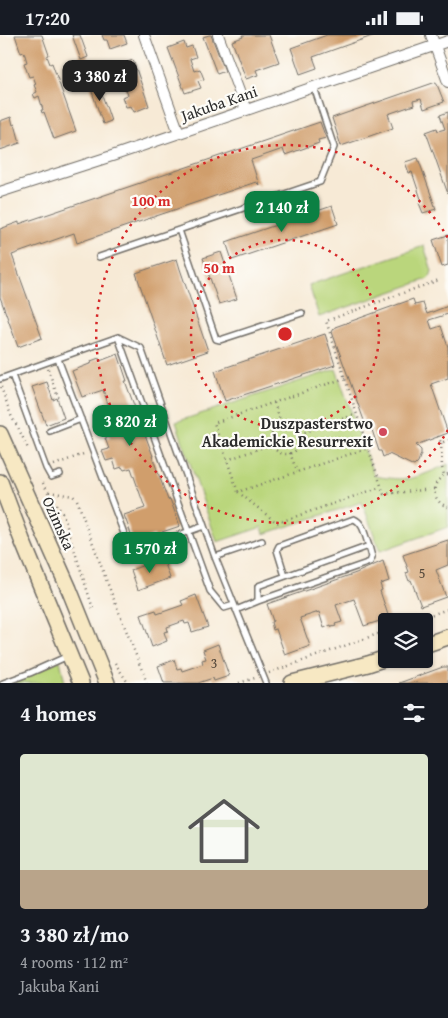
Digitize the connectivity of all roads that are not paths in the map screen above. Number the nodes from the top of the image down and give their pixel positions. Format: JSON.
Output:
{"nodes":[{"id":1,"x":144,"y":35,"type":"edge"},
{"id":2,"x":218,"y":35,"type":"edge"},
{"id":3,"x":431,"y":35,"type":"edge"},
{"id":4,"x":448,"y":41,"type":"edge"},
{"id":5,"x":434,"y":45,"type":"junction"},
{"id":6,"x":448,"y":81,"type":"edge"},
{"id":7,"x":314,"y":87,"type":"junction"},
{"id":8,"x":246,"y":110,"type":"junction"},
{"id":9,"x":179,"y":133,"type":"junction"},
{"id":10,"x":0,"y":192,"type":"edge"},
{"id":11,"x":178,"y":230,"type":"junction"},
{"id":12,"x":98,"y":257,"type":"dead end"},
{"id":13,"x":302,"y":313,"type":"dead end"},
{"id":14,"x":118,"y":337,"type":"junction"},
{"id":15,"x":58,"y":359,"type":"junction"},
{"id":16,"x":12,"y":375,"type":"junction"},
{"id":17,"x":0,"y":380,"type":"edge"},
{"id":18,"x":81,"y":419,"type":"junction"},
{"id":19,"x":50,"y":431,"type":"dead end"},
{"id":20,"x":0,"y":435,"type":"edge"},
{"id":21,"x":60,"y":474,"type":"dead end"},
{"id":22,"x":0,"y":482,"type":"edge"},
{"id":23,"x":204,"y":526,"type":"junction"},
{"id":24,"x":189,"y":531,"type":"junction"},
{"id":25,"x":262,"y":541,"type":"dead end"},
{"id":26,"x":368,"y":546,"type":"junction"},
{"id":27,"x":215,"y":557,"type":"junction"},
{"id":28,"x":285,"y":576,"type":"junction"},
{"id":29,"x":258,"y":601,"type":"junction"},
{"id":30,"x":235,"y":608,"type":"junction"},
{"id":31,"x":448,"y":637,"type":"edge"},
{"id":32,"x":433,"y":642,"type":"edge"},
{"id":33,"x":70,"y":655,"type":"junction"},
{"id":34,"x":378,"y":661,"type":"edge"},
{"id":35,"x":368,"y":664,"type":"junction"},
{"id":36,"x":80,"y":681,"type":"edge"},
{"id":37,"x":107,"y":681,"type":"edge"},
{"id":38,"x":3,"y":683,"type":"edge"},
{"id":39,"x":266,"y":683,"type":"edge"},
{"id":40,"x":292,"y":683,"type":"edge"},
{"id":41,"x":329,"y":683,"type":"edge"}],
"edges":[{"from":1,"to":9,"type":"street"},
{"from":2,"to":8,"type":"street"},
{"from":3,"to":5,"type":"street"},
{"from":4,"to":5,"type":"street","name":"Jakuba Kani"},
{"from":5,"to":6,"type":"street"},
{"from":5,"to":7,"type":"street","name":"Jakuba Kani"},
{"from":7,"to":8,"type":"street","name":"Jakuba Kani"},
{"from":7,"to":11,"type":"lane"},
{"from":8,"to":9,"type":"street","name":"Jakuba Kani"},
{"from":9,"to":10,"type":"street","name":"Jakuba Kani"},
{"from":11,"to":12,"type":"lane"},
{"from":11,"to":13,"type":"lane"},
{"from":14,"to":15,"type":"lane"},
{"from":14,"to":23,"type":"lane"},
{"from":14,"to":24,"type":"lane"},
{"from":15,"to":16,"type":"lane"},
{"from":15,"to":18,"type":"lane"},
{"from":16,"to":17,"type":"lane"},
{"from":16,"to":21,"type":"lane"},
{"from":18,"to":19,"type":"lane"},
{"from":18,"to":24,"type":"lane"},
{"from":20,"to":37,"type":"main road","name":"Ozimska"},
{"from":22,"to":33,"type":"main road"},
{"from":23,"to":24,"type":"lane"},
{"from":23,"to":27,"type":"lane"},
{"from":24,"to":30,"type":"lane"},
{"from":25,"to":27,"type":"lane"},
{"from":26,"to":28,"type":"lane"},
{"from":26,"to":28,"type":"lane"},
{"from":26,"to":29,"type":"lane"},
{"from":27,"to":30,"type":"lane"},
{"from":28,"to":29,"type":"lane"},
{"from":29,"to":30,"type":"lane"},
{"from":30,"to":39,"type":"lane"},
{"from":31,"to":32,"type":"main road"},
{"from":33,"to":36,"type":"main road"},
{"from":33,"to":38,"type":"lane"},
{"from":34,"to":35,"type":"main road"},
{"from":35,"to":40,"type":"main road"},
{"from":35,"to":41,"type":"main road"}]}
